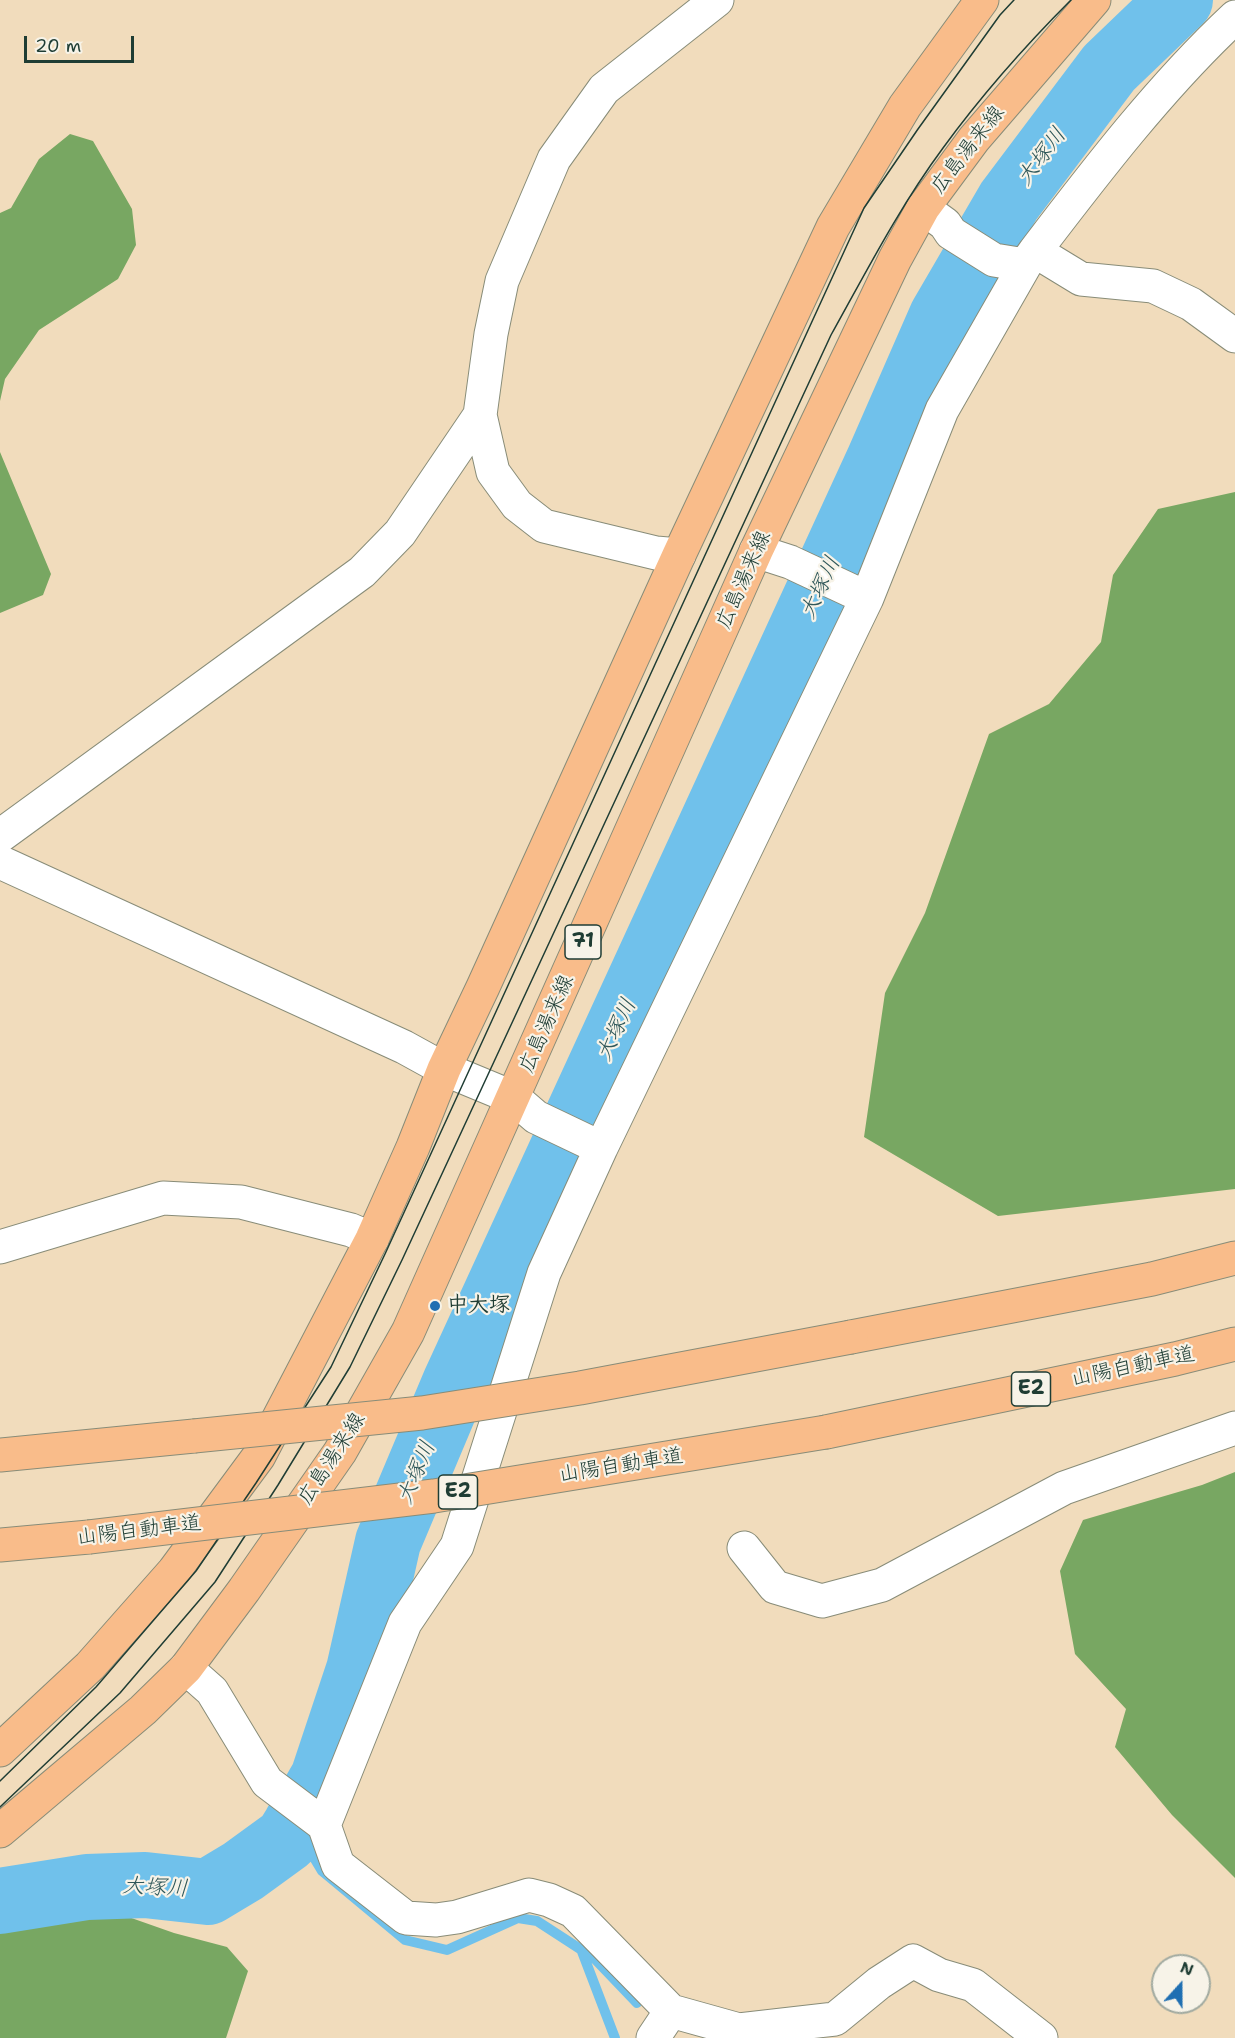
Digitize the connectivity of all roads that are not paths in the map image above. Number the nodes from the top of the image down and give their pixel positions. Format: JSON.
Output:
{"nodes":[{"id":1,"x":717,"y":0,"type":"edge"},
{"id":2,"x":982,"y":0,"type":"edge"},
{"id":3,"x":1094,"y":0,"type":"edge"},
{"id":4,"x":1235,"y":17,"type":"edge"},
{"id":5,"x":923,"y":208,"type":"junction"},
{"id":6,"x":1018,"y":258,"type":"junction"},
{"id":7,"x":1235,"y":336,"type":"edge"},
{"id":8,"x":480,"y":415,"type":"junction"},
{"id":9,"x":756,"y":551,"type":"junction"},
{"id":10,"x":679,"y":555,"type":"junction"},
{"id":11,"x":857,"y":593,"type":"junction"},
{"id":12,"x":0,"y":836,"type":"edge"},
{"id":13,"x":0,"y":862,"type":"edge"},
{"id":14,"x":444,"y":1069,"type":"junction"},
{"id":15,"x":525,"y":1107,"type":"junction"},
{"id":16,"x":592,"y":1144,"type":"junction"},
{"id":17,"x":372,"y":1239,"type":"junction"},
{"id":18,"x":0,"y":1247,"type":"edge"},
{"id":19,"x":1235,"y":1258,"type":"edge"},
{"id":20,"x":1235,"y":1344,"type":"edge"},
{"id":21,"x":1235,"y":1428,"type":"edge"},
{"id":22,"x":0,"y":1455,"type":"edge"},
{"id":23,"x":0,"y":1545,"type":"edge"},
{"id":24,"x":744,"y":1548,"type":"dead end"},
{"id":25,"x":186,"y":1668,"type":"junction"},
{"id":26,"x":0,"y":1750,"type":"edge"},
{"id":27,"x":323,"y":1825,"type":"junction"},
{"id":28,"x":0,"y":1831,"type":"edge"},
{"id":29,"x":671,"y":2011,"type":"junction"},
{"id":30,"x":653,"y":2038,"type":"edge"},
{"id":31,"x":1041,"y":2038,"type":"edge"}],
"edges":[{"from":1,"to":8,"type":"street"},
{"from":2,"to":10,"type":"main road"},
{"from":3,"to":5,"type":"main road","name":"広島湯来線","number":"71"},
{"from":4,"to":6,"type":"street"},
{"from":5,"to":6,"type":"street"},
{"from":5,"to":9,"type":"main road","name":"広島湯来線","number":"71"},
{"from":6,"to":7,"type":"street"},
{"from":6,"to":11,"type":"street"},
{"from":8,"to":10,"type":"street"},
{"from":8,"to":12,"type":"street"},
{"from":9,"to":11,"type":"street"},
{"from":9,"to":15,"type":"main road","name":"広島湯来線","number":"71"},
{"from":10,"to":14,"type":"main road"},
{"from":11,"to":16,"type":"street"},
{"from":13,"to":14,"type":"street"},
{"from":14,"to":15,"type":"street"},
{"from":14,"to":17,"type":"main road"},
{"from":15,"to":16,"type":"street"},
{"from":15,"to":25,"type":"main road","name":"広島湯来線","number":"71"},
{"from":16,"to":27,"type":"street"},
{"from":17,"to":18,"type":"street"},
{"from":17,"to":26,"type":"main road"},
{"from":19,"to":22,"type":"main road","bridge":true},
{"from":20,"to":23,"type":"main road","name":"山陽自動車道","number":"E2","bridge":true},
{"from":21,"to":24,"type":"street"},
{"from":25,"to":27,"type":"street"},
{"from":25,"to":28,"type":"main road","name":"広島湯来線","number":"71"},
{"from":27,"to":29,"type":"street"},
{"from":29,"to":30,"type":"street"},
{"from":29,"to":31,"type":"street"}]}
